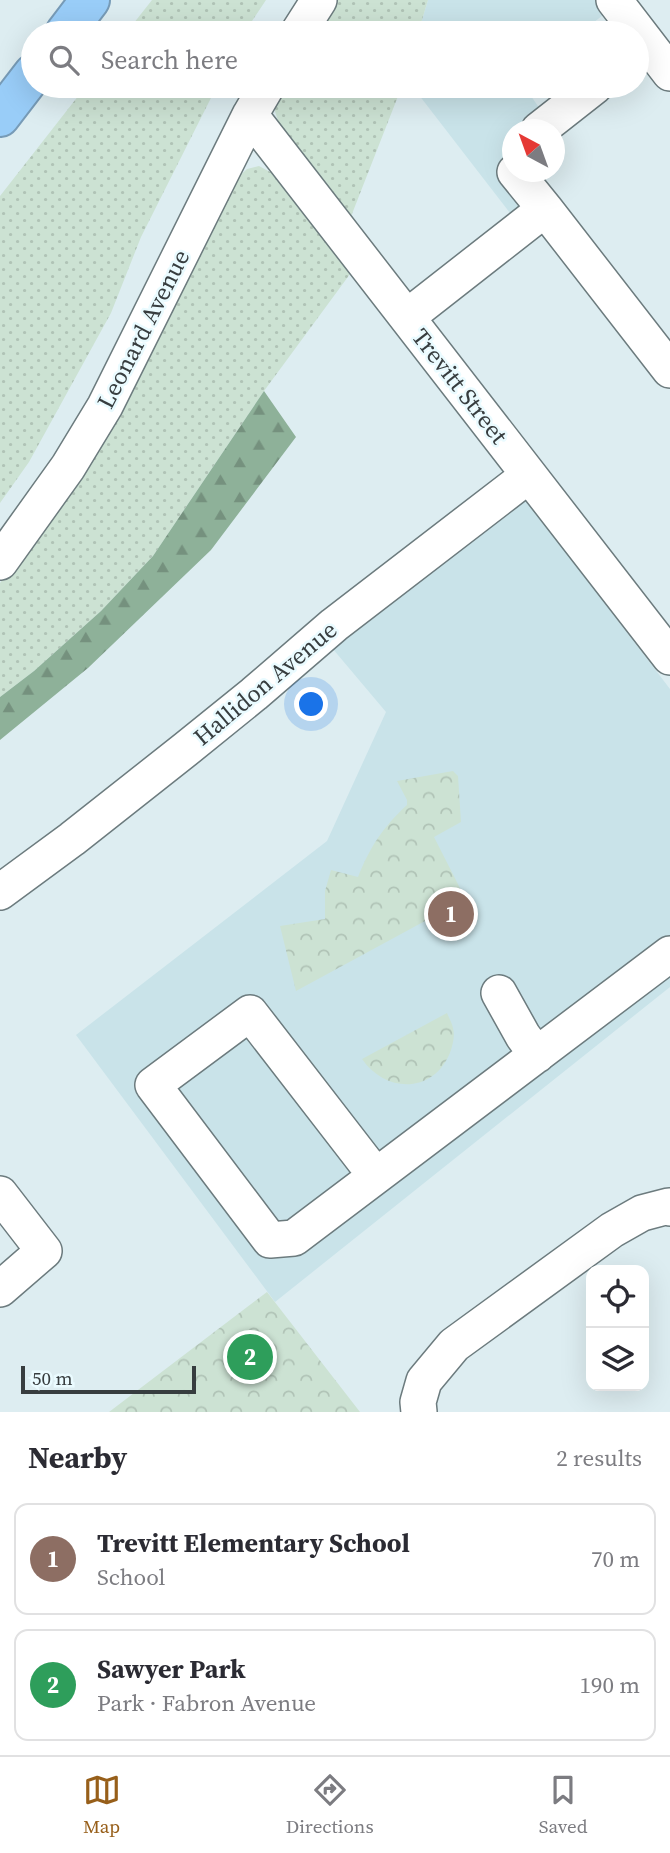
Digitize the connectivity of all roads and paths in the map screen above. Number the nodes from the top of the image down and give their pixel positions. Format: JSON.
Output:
{"nodes":[{"id":1,"x":90,"y":0,"type":"edge"},
{"id":2,"x":319,"y":0,"type":"edge"},
{"id":3,"x":614,"y":0,"type":"edge"},
{"id":4,"x":74,"y":21,"type":"edge"},
{"id":5,"x":306,"y":21,"type":"edge"},
{"id":6,"x":626,"y":21,"type":"edge"},
{"id":7,"x":649,"y":55,"type":"edge"},
{"id":8,"x":670,"y":73,"type":"edge"},
{"id":9,"x":21,"y":90,"type":"edge"},
{"id":10,"x":580,"y":98,"type":"edge"},
{"id":11,"x":259,"y":100,"type":"edge"},
{"id":12,"x":0,"y":117,"type":"edge"},
{"id":13,"x":553,"y":119,"type":"edge"},
{"id":14,"x":524,"y":182,"type":"edge"},
{"id":15,"x":545,"y":209,"type":"junction"},
{"id":16,"x":407,"y":317,"type":"junction"},
{"id":17,"x":670,"y":370,"type":"edge"},
{"id":18,"x":529,"y":475,"type":"junction"},
{"id":19,"x":0,"y":562,"type":"edge"},
{"id":20,"x":670,"y":657,"type":"edge"},
{"id":21,"x":0,"y":892,"type":"edge"},
{"id":22,"x":670,"y":954,"type":"edge"},
{"id":23,"x":499,"y":993,"type":"dead end"},
{"id":24,"x":537,"y":1055,"type":"junction"},
{"id":25,"x":376,"y":1175,"type":"junction"},
{"id":26,"x":0,"y":1194,"type":"edge"},
{"id":27,"x":670,"y":1207,"type":"edge"},
{"id":28,"x":0,"y":1289,"type":"edge"},
{"id":29,"x":419,"y":1412,"type":"edge"}],
"edges":[{"from":1,"to":4,"type":"highway"},
{"from":2,"to":5,"type":"street"},
{"from":3,"to":6,"type":"street"},
{"from":7,"to":8,"type":"street"},
{"from":9,"to":12,"type":"highway"},
{"from":10,"to":13,"type":"street"},
{"from":11,"to":16,"type":"street","name":"Trevitt Street"},
{"from":11,"to":19,"type":"street","name":"Leonard Avenue"},
{"from":14,"to":15,"type":"street"},
{"from":15,"to":16,"type":"street"},
{"from":15,"to":17,"type":"street"},
{"from":16,"to":18,"type":"street","name":"Trevitt Street"},
{"from":18,"to":20,"type":"street","name":"Trevitt Street"},
{"from":18,"to":21,"type":"street","name":"Hallidon Avenue"},
{"from":22,"to":24,"type":"street"},
{"from":23,"to":24,"type":"street"},
{"from":24,"to":25,"type":"street"},
{"from":25,"to":25,"type":"street"},
{"from":26,"to":28,"type":"street"},
{"from":27,"to":29,"type":"street"}]}
